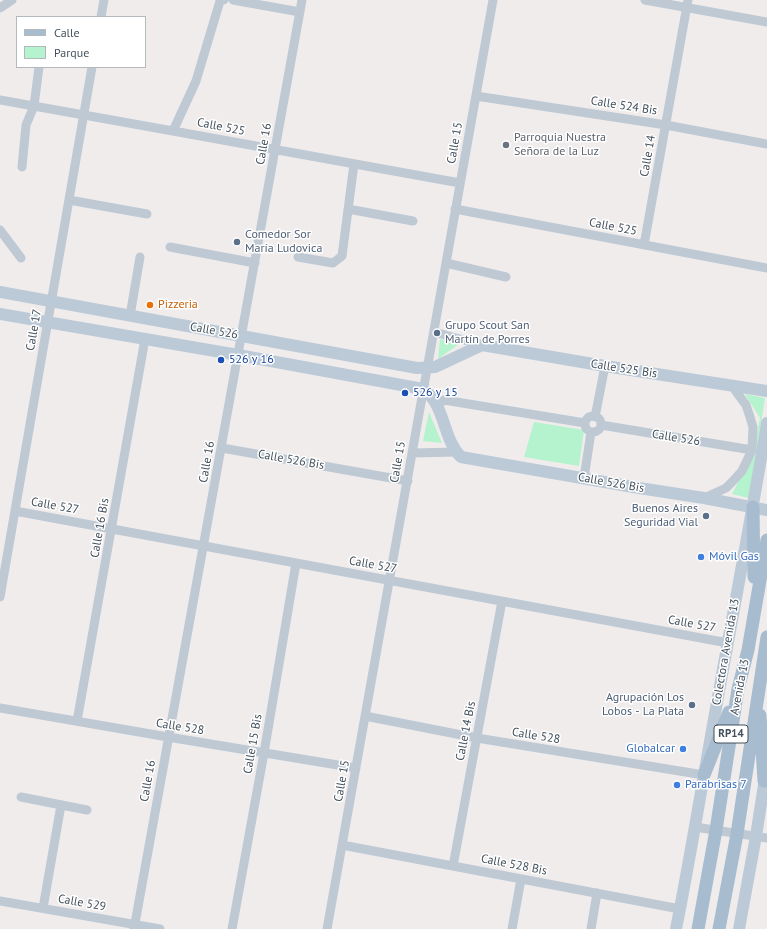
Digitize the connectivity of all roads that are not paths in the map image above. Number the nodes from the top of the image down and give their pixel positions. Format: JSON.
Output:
{"nodes":[{"id":1,"x":12,"y":0,"type":"edge"},
{"id":2,"x":104,"y":0,"type":"edge"},
{"id":3,"x":224,"y":0,"type":"edge"},
{"id":4,"x":233,"y":0,"type":"edge"},
{"id":5,"x":302,"y":0,"type":"edge"},
{"id":6,"x":493,"y":0,"type":"edge"},
{"id":7,"x":645,"y":0,"type":"edge"},
{"id":8,"x":688,"y":4,"type":"edge"},
{"id":9,"x":0,"y":8,"type":"edge"},
{"id":10,"x":300,"y":12,"type":"junction"},
{"id":11,"x":101,"y":16,"type":"edge"},
{"id":12,"x":767,"y":22,"type":"edge"},
{"id":13,"x":39,"y":68,"type":"edge"},
{"id":14,"x":92,"y":68,"type":"edge"},
{"id":15,"x":476,"y":96,"type":"junction"},
{"id":16,"x":0,"y":100,"type":"edge"},
{"id":17,"x":34,"y":106,"type":"junction"},
{"id":18,"x":84,"y":115,"type":"junction"},
{"id":19,"x":666,"y":125,"type":"junction"},
{"id":20,"x":173,"y":131,"type":"junction"},
{"id":21,"x":767,"y":144,"type":"edge"},
{"id":22,"x":275,"y":150,"type":"junction"},
{"id":23,"x":354,"y":164,"type":"junction"},
{"id":24,"x":22,"y":167,"type":"dead end"},
{"id":25,"x":460,"y":183,"type":"junction"},
{"id":26,"x":69,"y":200,"type":"junction"},
{"id":27,"x":348,"y":208,"type":"junction"},
{"id":28,"x":455,"y":208,"type":"junction"},
{"id":29,"x":147,"y":214,"type":"dead end"},
{"id":30,"x":413,"y":221,"type":"dead end"},
{"id":31,"x":0,"y":230,"type":"edge"},
{"id":32,"x":644,"y":245,"type":"junction"},
{"id":33,"x":170,"y":247,"type":"dead end"},
{"id":34,"x":140,"y":256,"type":"dead end"},
{"id":35,"x":298,"y":257,"type":"dead end"},
{"id":36,"x":21,"y":258,"type":"dead end"},
{"id":37,"x":255,"y":263,"type":"junction"},
{"id":38,"x":446,"y":263,"type":"junction"},
{"id":39,"x":767,"y":268,"type":"edge"},
{"id":40,"x":506,"y":277,"type":"dead end"},
{"id":41,"x":0,"y":292,"type":"edge"},
{"id":42,"x":51,"y":302,"type":"junction"},
{"id":43,"x":0,"y":314,"type":"edge"},
{"id":44,"x":130,"y":316,"type":"junction"},
{"id":45,"x":47,"y":323,"type":"junction"},
{"id":46,"x":434,"y":332,"type":"junction"},
{"id":47,"x":241,"y":336,"type":"junction"},
{"id":48,"x":145,"y":339,"type":"junction"},
{"id":49,"x":482,"y":345,"type":"junction"},
{"id":50,"x":238,"y":356,"type":"junction"},
{"id":51,"x":605,"y":366,"type":"junction"},
{"id":52,"x":427,"y":368,"type":"junction"},
{"id":53,"x":732,"y":386,"type":"junction"},
{"id":54,"x":424,"y":390,"type":"junction"},
{"id":55,"x":767,"y":391,"type":"edge"},
{"id":56,"x":437,"y":405,"type":"junction"},
{"id":57,"x":595,"y":417,"type":"junction"},
{"id":58,"x":585,"y":423,"type":"junction"},
{"id":59,"x":767,"y":423,"type":"edge"},
{"id":60,"x":601,"y":425,"type":"junction"},
{"id":61,"x":591,"y":432,"type":"junction"},
{"id":62,"x":222,"y":448,"type":"junction"},
{"id":63,"x":752,"y":450,"type":"junction"},
{"id":64,"x":457,"y":452,"type":"junction"},
{"id":65,"x":412,"y":453,"type":"junction"},
{"id":66,"x":584,"y":478,"type":"junction"},
{"id":67,"x":408,"y":481,"type":"junction"},
{"id":68,"x":704,"y":498,"type":"junction"},
{"id":69,"x":753,"y":507,"type":"junction"},
{"id":70,"x":767,"y":510,"type":"edge"},
{"id":71,"x":15,"y":511,"type":"junction"},
{"id":72,"x":112,"y":529,"type":"junction"},
{"id":73,"x":767,"y":540,"type":"edge"},
{"id":74,"x":203,"y":546,"type":"junction"},
{"id":75,"x":296,"y":563,"type":"junction"},
{"id":76,"x":390,"y":580,"type":"junction"},
{"id":77,"x":0,"y":597,"type":"edge"},
{"id":78,"x":502,"y":601,"type":"junction"},
{"id":79,"x":755,"y":607,"type":"junction"},
{"id":80,"x":767,"y":637,"type":"edge"},
{"id":81,"x":728,"y":643,"type":"junction"},
{"id":82,"x":738,"y":690,"type":"junction"},
{"id":83,"x":758,"y":690,"type":"junction"},
{"id":84,"x":0,"y":708,"type":"edge"},
{"id":85,"x":365,"y":716,"type":"junction"},
{"id":86,"x":77,"y":721,"type":"junction"},
{"id":87,"x":168,"y":737,"type":"junction"},
{"id":88,"x":477,"y":738,"type":"junction"},
{"id":89,"x":264,"y":753,"type":"junction"},
{"id":90,"x":767,"y":765,"type":"edge"},
{"id":91,"x":356,"y":768,"type":"junction"},
{"id":92,"x":704,"y":775,"type":"junction"},
{"id":93,"x":764,"y":781,"type":"junction"},
{"id":94,"x":21,"y":797,"type":"dead end"},
{"id":95,"x":61,"y":805,"type":"junction"},
{"id":96,"x":87,"y":810,"type":"dead end"},
{"id":97,"x":695,"y":827,"type":"junction"},
{"id":98,"x":716,"y":830,"type":"junction"},
{"id":99,"x":737,"y":834,"type":"junction"},
{"id":100,"x":761,"y":837,"type":"edge"},
{"id":101,"x":342,"y":845,"type":"junction"},
{"id":102,"x":453,"y":866,"type":"junction"},
{"id":103,"x":521,"y":879,"type":"junction"},
{"id":104,"x":597,"y":893,"type":"junction"},
{"id":105,"x":0,"y":901,"type":"edge"},
{"id":106,"x":43,"y":908,"type":"junction"},
{"id":107,"x":680,"y":909,"type":"junction"},
{"id":108,"x":134,"y":927,"type":"edge"},
{"id":109,"x":160,"y":929,"type":"edge"},
{"id":110,"x":232,"y":929,"type":"edge"},
{"id":111,"x":327,"y":929,"type":"edge"},
{"id":112,"x":512,"y":929,"type":"edge"},
{"id":113,"x":591,"y":929,"type":"edge"},
{"id":114,"x":676,"y":929,"type":"edge"},
{"id":115,"x":698,"y":929,"type":"edge"},
{"id":116,"x":719,"y":929,"type":"edge"},
{"id":117,"x":739,"y":929,"type":"edge"}],
"edges":[{"from":1,"to":9,"type":"street"},
{"from":2,"to":11,"type":"street"},
{"from":3,"to":20,"type":"street"},
{"from":4,"to":10,"type":"street"},
{"from":5,"to":10,"type":"street","name":"Calle 16"},
{"from":6,"to":15,"type":"street","name":"Calle 15"},
{"from":7,"to":8,"type":"street"},
{"from":8,"to":12,"type":"street"},
{"from":8,"to":19,"type":"street","name":"Calle 14"},
{"from":10,"to":22,"type":"street","name":"Calle 16"},
{"from":13,"to":17,"type":"street"},
{"from":14,"to":18,"type":"street","name":"Calle 17"},
{"from":15,"to":19,"type":"street","name":"Calle 524 Bis"},
{"from":15,"to":25,"type":"street","name":"Calle 15"},
{"from":16,"to":17,"type":"street","name":"Calle 525"},
{"from":17,"to":18,"type":"street","name":"Calle 525"},
{"from":17,"to":24,"type":"street"},
{"from":18,"to":20,"type":"street","name":"Calle 525"},
{"from":18,"to":26,"type":"street","name":"Calle 17"},
{"from":19,"to":21,"type":"street","name":"Calle 524 Bis"},
{"from":19,"to":32,"type":"street","name":"Calle 14"},
{"from":20,"to":22,"type":"street","name":"Calle 525"},
{"from":22,"to":23,"type":"street","name":"Calle 525"},
{"from":22,"to":37,"type":"street","name":"Calle 16"},
{"from":23,"to":25,"type":"street","name":"Calle 525"},
{"from":23,"to":27,"type":"street"},
{"from":25,"to":28,"type":"street","name":"Calle 15"},
{"from":26,"to":29,"type":"street"},
{"from":26,"to":42,"type":"street","name":"Calle 17"},
{"from":27,"to":30,"type":"street"},
{"from":27,"to":35,"type":"street"},
{"from":28,"to":32,"type":"street","name":"Calle 525"},
{"from":28,"to":38,"type":"street","name":"Calle 15"},
{"from":31,"to":36,"type":"street"},
{"from":32,"to":39,"type":"street","name":"Calle 525"},
{"from":33,"to":37,"type":"street"},
{"from":34,"to":44,"type":"street"},
{"from":37,"to":47,"type":"street","name":"Calle 16"},
{"from":38,"to":40,"type":"street"},
{"from":38,"to":46,"type":"street","name":"Calle 15"},
{"from":41,"to":42,"type":"main road","name":"Calle 526"},
{"from":42,"to":44,"type":"main road","name":"Calle 526"},
{"from":42,"to":45,"type":"street","name":"Calle 17"},
{"from":43,"to":45,"type":"main road","name":"Calle 526"},
{"from":44,"to":47,"type":"main road","name":"Calle 526"},
{"from":45,"to":48,"type":"main road","name":"Calle 526"},
{"from":45,"to":71,"type":"street","name":"Calle 17"},
{"from":46,"to":49,"type":"street","name":"Calle 525 Bis"},
{"from":46,"to":52,"type":"street","name":"Calle 15"},
{"from":47,"to":50,"type":"street","name":"Calle 16"},
{"from":47,"to":52,"type":"main road","name":"Calle 526"},
{"from":48,"to":50,"type":"main road","name":"Calle 526"},
{"from":48,"to":72,"type":"street","name":"Calle 16 Bis"},
{"from":49,"to":51,"type":"main road","name":"Calle 525 Bis"},
{"from":49,"to":52,"type":"main road"},
{"from":50,"to":54,"type":"main road","name":"Calle 526"},
{"from":50,"to":62,"type":"street","name":"Calle 16"},
{"from":51,"to":53,"type":"main road","name":"Calle 525 Bis"},
{"from":51,"to":57,"type":"street"},
{"from":52,"to":54,"type":"street","name":"Calle 15"},
{"from":53,"to":55,"type":"main road","name":"Calle 525 Bis"},
{"from":53,"to":63,"type":"street"},
{"from":54,"to":56,"type":"main road"},
{"from":54,"to":65,"type":"street","name":"Calle 15"},
{"from":56,"to":58,"type":"street"},
{"from":56,"to":64,"type":"main road"},
{"from":57,"to":58,"type":"street"},
{"from":57,"to":60,"type":"street"},
{"from":58,"to":61,"type":"street"},
{"from":59,"to":69,"type":"main road","name":"Colectora Avenida 13"},
{"from":60,"to":61,"type":"street"},
{"from":60,"to":63,"type":"street","name":"Calle 526"},
{"from":61,"to":66,"type":"street"},
{"from":62,"to":67,"type":"street","name":"Calle 526 Bis"},
{"from":62,"to":74,"type":"street","name":"Calle 16"},
{"from":63,"to":68,"type":"street"},
{"from":64,"to":65,"type":"street","name":"Calle 526 Bis"},
{"from":64,"to":66,"type":"main road","name":"Calle 526 Bis"},
{"from":65,"to":67,"type":"street","name":"Calle 15"},
{"from":66,"to":68,"type":"main road","name":"Calle 526 Bis"},
{"from":67,"to":76,"type":"street","name":"Calle 15"},
{"from":68,"to":69,"type":"main road","name":"Calle 526 Bis"},
{"from":69,"to":70,"type":"main road","name":"Calle 526 Bis"},
{"from":69,"to":79,"type":"main road"},
{"from":69,"to":81,"type":"main road","name":"Colectora Avenida 13"},
{"from":71,"to":72,"type":"street","name":"Calle 527"},
{"from":71,"to":77,"type":"street","name":"Calle 17"},
{"from":72,"to":74,"type":"street","name":"Calle 527"},
{"from":72,"to":86,"type":"street","name":"Calle 16 Bis"},
{"from":73,"to":79,"type":"main road","name":"Avenida 13","number":"RP14"},
{"from":74,"to":75,"type":"street","name":"Calle 527"},
{"from":74,"to":87,"type":"street","name":"Calle 16"},
{"from":75,"to":76,"type":"street","name":"Calle 527"},
{"from":75,"to":89,"type":"street","name":"Calle 15 Bis"},
{"from":76,"to":78,"type":"street","name":"Calle 527"},
{"from":76,"to":85,"type":"street","name":"Calle 15"},
{"from":78,"to":81,"type":"street","name":"Calle 527"},
{"from":78,"to":88,"type":"street","name":"Calle 14 Bis"},
{"from":79,"to":82,"type":"main road","name":"Avenida 13","number":"RP14"},
{"from":80,"to":83,"type":"main road","name":"Avenida 13","number":"RP14"},
{"from":81,"to":92,"type":"main road","name":"Colectora Avenida 13"},
{"from":82,"to":92,"type":"main road"},
{"from":82,"to":98,"type":"main road","name":"Avenida 13","number":"RP14"},
{"from":83,"to":93,"type":"main road"},
{"from":83,"to":99,"type":"main road","name":"Avenida 13","number":"RP14"},
{"from":84,"to":86,"type":"street","name":"Calle 528"},
{"from":85,"to":88,"type":"street","name":"Calle 528"},
{"from":85,"to":91,"type":"street","name":"Calle 15"},
{"from":86,"to":87,"type":"street","name":"Calle 528"},
{"from":87,"to":89,"type":"street","name":"Calle 528"},
{"from":87,"to":108,"type":"street","name":"Calle 16"},
{"from":88,"to":92,"type":"street","name":"Calle 528"},
{"from":88,"to":102,"type":"street","name":"Calle 14 Bis"},
{"from":89,"to":91,"type":"street","name":"Calle 528"},
{"from":89,"to":110,"type":"street","name":"Calle 15 Bis"},
{"from":90,"to":93,"type":"main road"},
{"from":91,"to":101,"type":"street","name":"Calle 15"},
{"from":92,"to":97,"type":"main road","name":"Colectora Avenida 13"},
{"from":93,"to":100,"type":"main road"},
{"from":94,"to":95,"type":"street"},
{"from":95,"to":96,"type":"street"},
{"from":95,"to":106,"type":"street"},
{"from":97,"to":98,"type":"street"},
{"from":97,"to":107,"type":"main road","name":"Colectora Avenida 13"},
{"from":98,"to":99,"type":"street"},
{"from":98,"to":115,"type":"main road","name":"Avenida 13","number":"RP14"},
{"from":99,"to":100,"type":"street"},
{"from":99,"to":116,"type":"main road","name":"Avenida 13","number":"RP14"},
{"from":100,"to":117,"type":"main road"},
{"from":101,"to":102,"type":"street","name":"Calle 528 Bis"},
{"from":101,"to":111,"type":"street","name":"Calle 15"},
{"from":102,"to":103,"type":"street","name":"Calle 528 Bis"},
{"from":103,"to":104,"type":"street","name":"Calle 528 Bis"},
{"from":103,"to":112,"type":"street"},
{"from":104,"to":107,"type":"street","name":"Calle 528 Bis"},
{"from":104,"to":113,"type":"street"},
{"from":105,"to":106,"type":"street","name":"Calle 529"},
{"from":106,"to":108,"type":"street","name":"Calle 529"},
{"from":107,"to":114,"type":"main road","name":"Colectora Avenida 13"},
{"from":108,"to":109,"type":"street","name":"Calle 529"}]}
